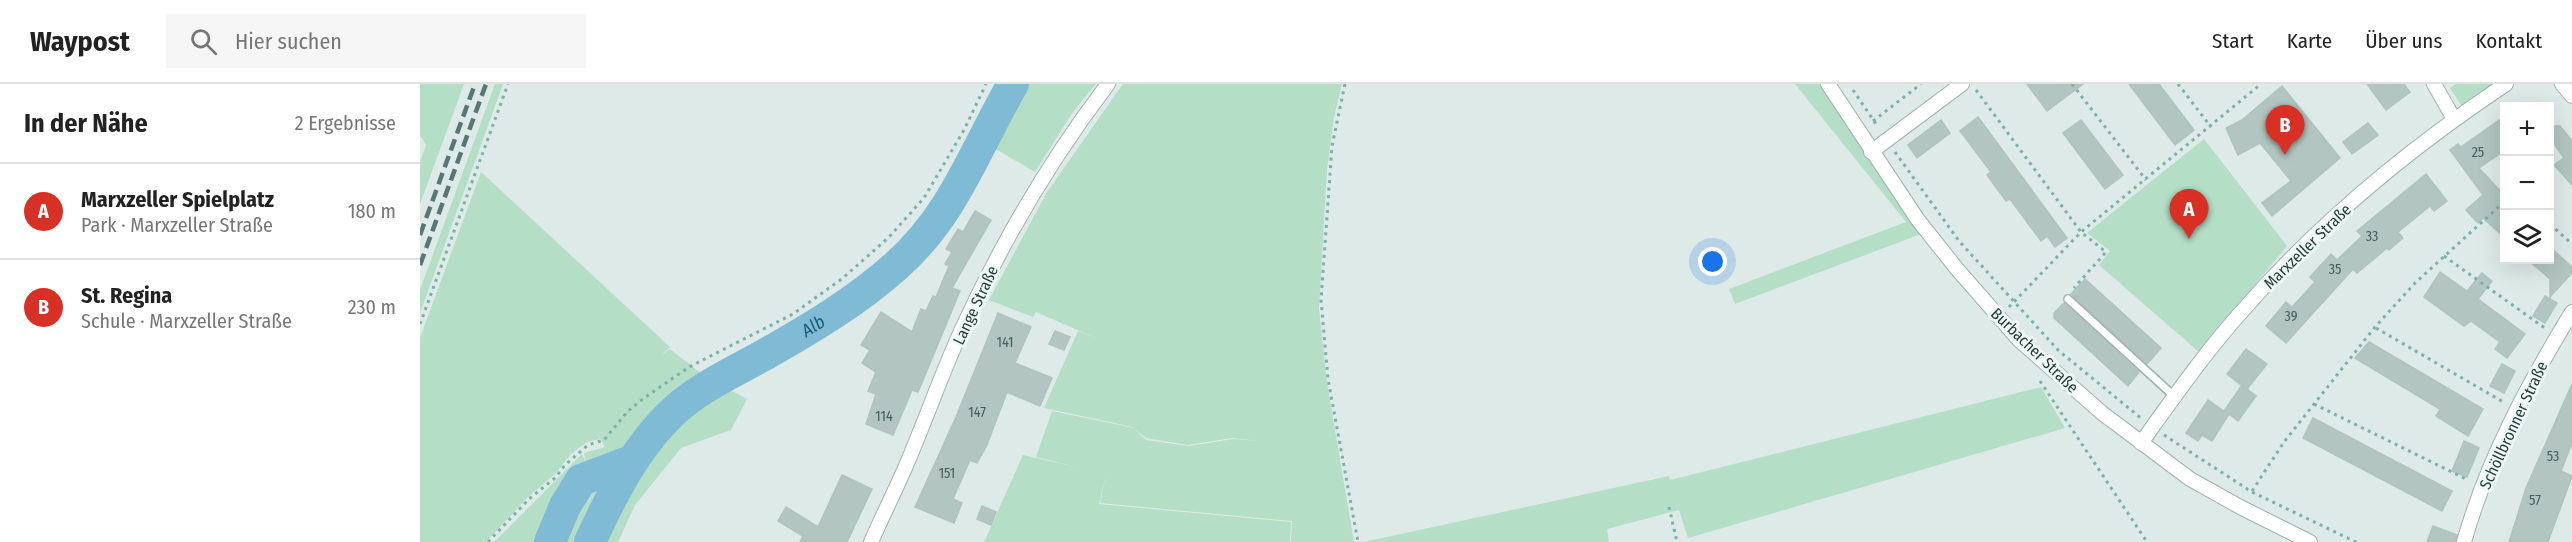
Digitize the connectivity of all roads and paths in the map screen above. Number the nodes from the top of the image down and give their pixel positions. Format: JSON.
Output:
{"nodes":[{"id":1,"x":508,"y":84,"type":"edge"},
{"id":2,"x":986,"y":84,"type":"edge"},
{"id":3,"x":1108,"y":84,"type":"edge"},
{"id":4,"x":1346,"y":84,"type":"edge"},
{"id":5,"x":1828,"y":84,"type":"edge"},
{"id":6,"x":1848,"y":84,"type":"edge"},
{"id":7,"x":1921,"y":84,"type":"edge"},
{"id":8,"x":1962,"y":84,"type":"edge"},
{"id":9,"x":1971,"y":84,"type":"edge"},
{"id":10,"x":2072,"y":84,"type":"edge"},
{"id":11,"x":2178,"y":84,"type":"edge"},
{"id":12,"x":2261,"y":84,"type":"edge"},
{"id":13,"x":2436,"y":84,"type":"edge"},
{"id":14,"x":2506,"y":84,"type":"edge"},
{"id":15,"x":2562,"y":84,"type":"edge"},
{"id":16,"x":2572,"y":96,"type":"edge"},
{"id":17,"x":2454,"y":119,"type":"junction"},
{"id":18,"x":1873,"y":121,"type":"junction"},
{"id":19,"x":2211,"y":127,"type":"junction"},
{"id":20,"x":1886,"y":140,"type":"junction"},
{"id":21,"x":1871,"y":152,"type":"junction"},
{"id":22,"x":2146,"y":180,"type":"junction"},
{"id":23,"x":2500,"y":206,"type":"edge"},
{"id":24,"x":2554,"y":228,"type":"edge"},
{"id":25,"x":2081,"y":232,"type":"junction"},
{"id":26,"x":2572,"y":244,"type":"edge"},
{"id":27,"x":2444,"y":256,"type":"junction"},
{"id":28,"x":2068,"y":299,"type":"joint"},
{"id":29,"x":2014,"y":302,"type":"junction"},
{"id":30,"x":2572,"y":312,"type":"edge"},
{"id":31,"x":1998,"y":318,"type":"junction"},
{"id":32,"x":420,"y":324,"type":"edge"},
{"id":33,"x":2375,"y":327,"type":"junction"},
{"id":34,"x":2557,"y":337,"type":"junction"},
{"id":35,"x":2035,"y":373,"type":"dead end"},
{"id":36,"x":2175,"y":397,"type":"junction"},
{"id":37,"x":2314,"y":404,"type":"junction"},
{"id":38,"x":2517,"y":410,"type":"junction"},
{"id":39,"x":2152,"y":427,"type":"junction"},
{"id":40,"x":2141,"y":443,"type":"junction"},
{"id":41,"x":2482,"y":486,"type":"junction"},
{"id":42,"x":2252,"y":492,"type":"junction"},
{"id":43,"x":1669,"y":507,"type":"dead end"},
{"id":44,"x":2242,"y":508,"type":"junction"},
{"id":45,"x":488,"y":542,"type":"edge"},
{"id":46,"x":871,"y":542,"type":"edge"},
{"id":47,"x":1358,"y":542,"type":"edge"},
{"id":48,"x":1677,"y":542,"type":"edge"},
{"id":49,"x":2147,"y":542,"type":"edge"},
{"id":50,"x":2310,"y":542,"type":"edge"},
{"id":51,"x":2356,"y":542,"type":"edge"},
{"id":52,"x":2464,"y":542,"type":"edge"}],
"edges":[{"from":1,"to":32,"type":"path"},
{"from":2,"to":45,"type":"path"},
{"from":3,"to":46,"type":"street","name":"Lange Straße"},
{"from":4,"to":47,"type":"path"},
{"from":5,"to":21,"type":"street","name":"Burbacher Straße"},
{"from":6,"to":18,"type":"path"},
{"from":7,"to":18,"type":"path"},
{"from":8,"to":20,"type":"street"},
{"from":9,"to":25,"type":"path"},
{"from":10,"to":22,"type":"path"},
{"from":11,"to":19,"type":"path"},
{"from":12,"to":19,"type":"path"},
{"from":13,"to":17,"type":"street"},
{"from":14,"to":17,"type":"street","name":"Marxzeller Straße"},
{"from":15,"to":16,"type":"street"},
{"from":17,"to":36,"type":"street","name":"Marxzeller Straße"},
{"from":18,"to":20,"type":"path"},
{"from":19,"to":22,"type":"path"},
{"from":20,"to":21,"type":"street"},
{"from":20,"to":29,"type":"path"},
{"from":21,"to":31,"type":"street","name":"Burbacher Straße"},
{"from":22,"to":25,"type":"path"},
{"from":23,"to":27,"type":"path"},
{"from":24,"to":26,"type":"path"},
{"from":25,"to":28,"type":"path"},
{"from":25,"to":29,"type":"path"},
{"from":27,"to":33,"type":"path"},
{"from":27,"to":34,"type":"path"},
{"from":28,"to":36,"type":"lane"},
{"from":29,"to":31,"type":"path"},
{"from":29,"to":39,"type":"path"},
{"from":30,"to":34,"type":"street","name":"Schöllbronner Straße"},
{"from":31,"to":40,"type":"street","name":"Burbacher Straße"},
{"from":33,"to":37,"type":"path"},
{"from":33,"to":38,"type":"path"},
{"from":34,"to":38,"type":"street","name":"Schöllbronner Straße"},
{"from":35,"to":49,"type":"path"},
{"from":36,"to":39,"type":"street","name":"Marxzeller Straße"},
{"from":37,"to":41,"type":"path"},
{"from":37,"to":42,"type":"path"},
{"from":38,"to":41,"type":"street","name":"Schöllbronner Straße"},
{"from":39,"to":40,"type":"street","name":"Marxzeller Straße"},
{"from":39,"to":42,"type":"path"},
{"from":40,"to":44,"type":"street","name":"Burbacher Straße"},
{"from":41,"to":52,"type":"street","name":"Schöllbronner Straße"},
{"from":42,"to":44,"type":"path"},
{"from":42,"to":51,"type":"path"},
{"from":43,"to":48,"type":"path"},
{"from":44,"to":50,"type":"street","name":"Burbacher Straße"}]}
